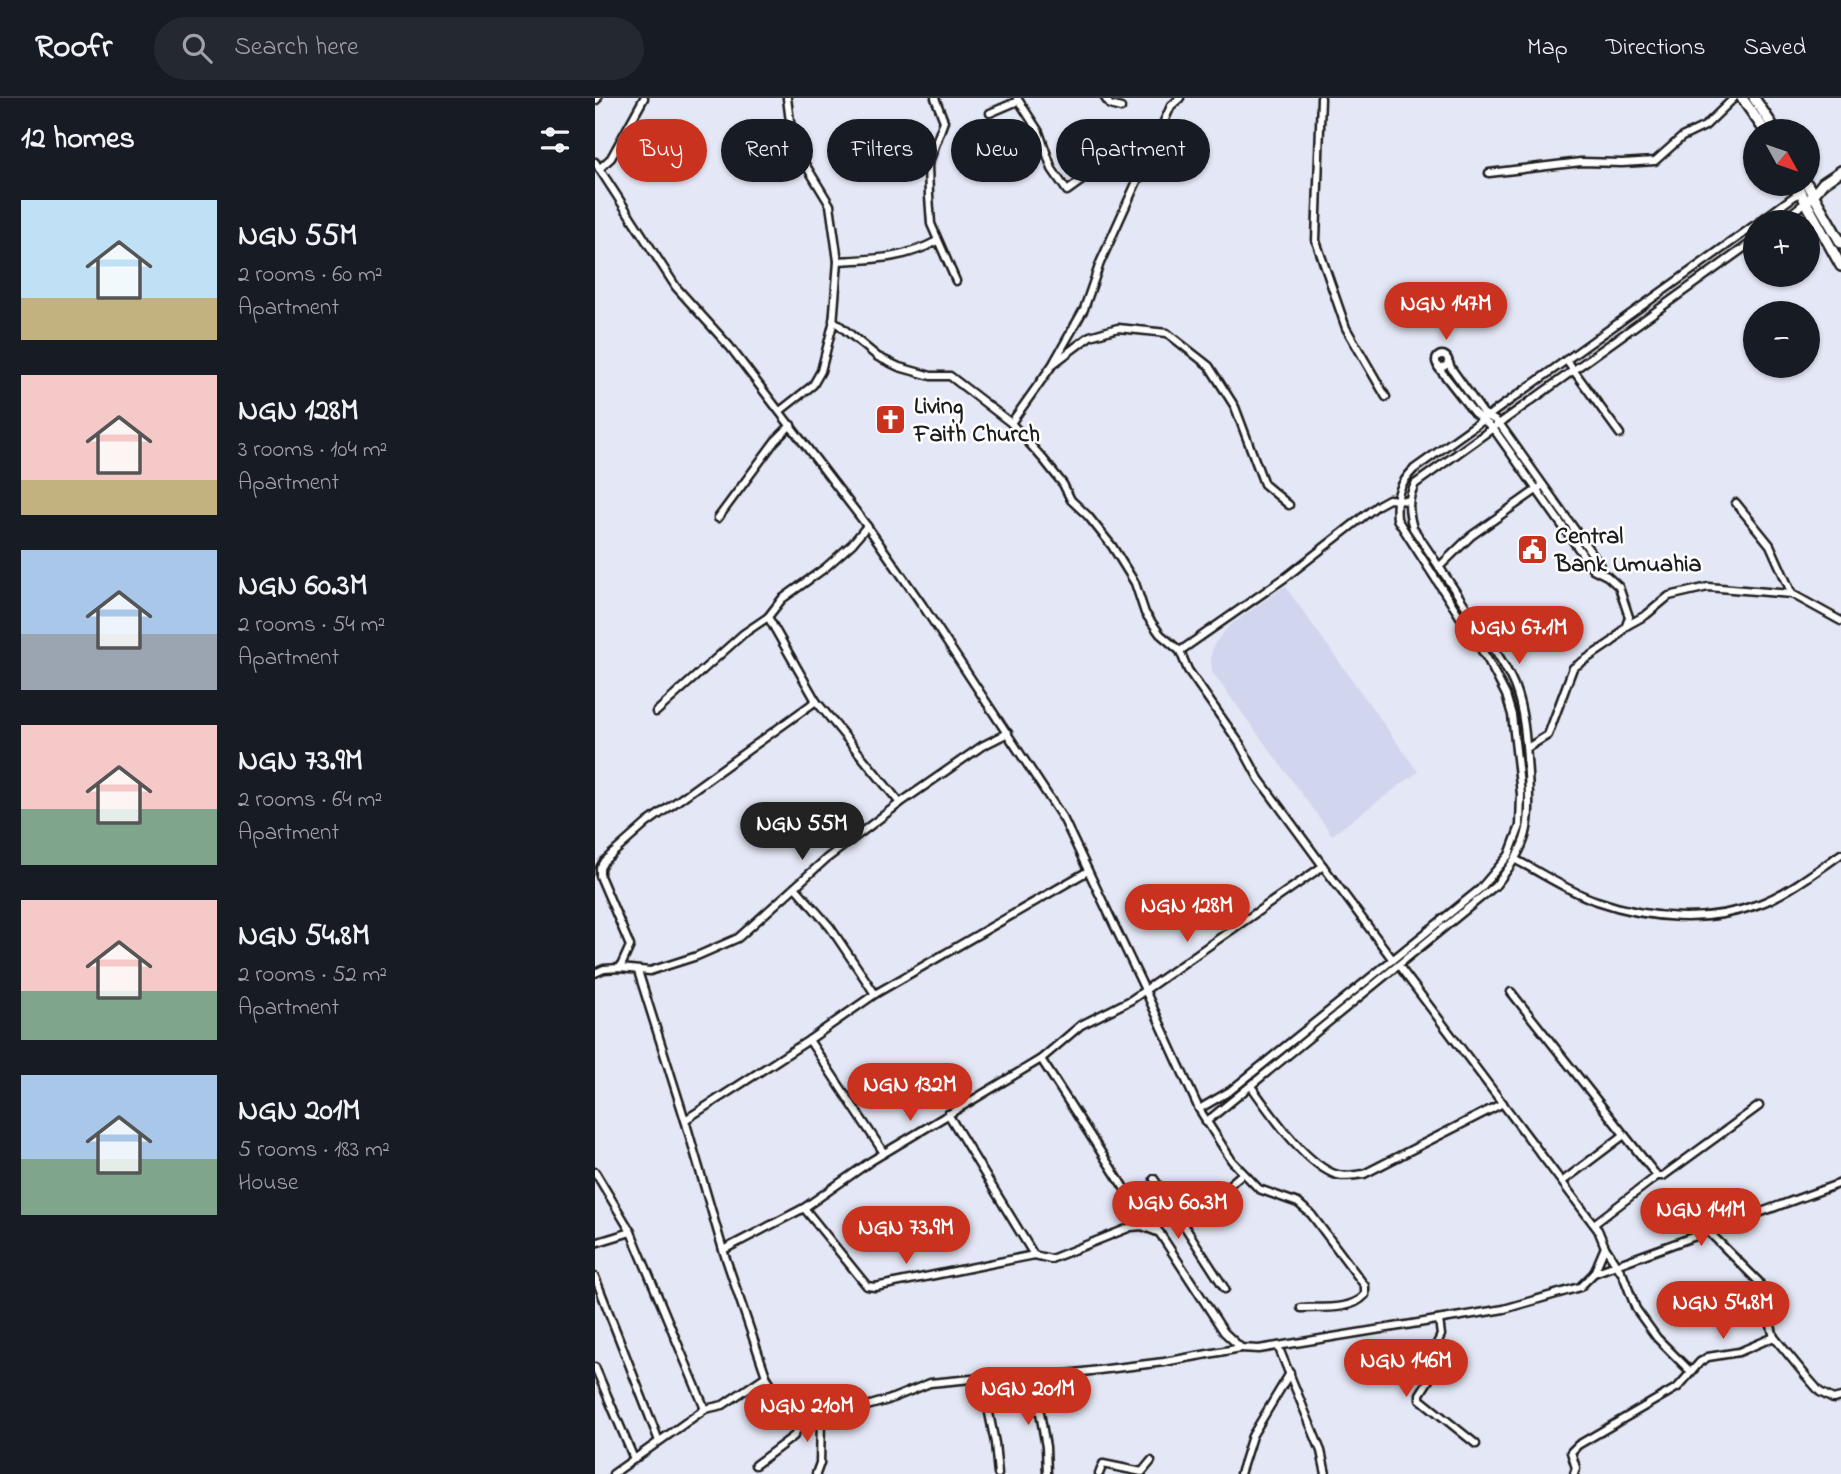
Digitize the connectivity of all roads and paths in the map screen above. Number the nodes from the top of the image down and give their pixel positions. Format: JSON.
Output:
{"nodes":[{"id":1,"x":644,"y":98,"type":"edge"},
{"id":2,"x":787,"y":98,"type":"edge"},
{"id":3,"x":935,"y":98,"type":"edge"},
{"id":4,"x":1105,"y":98,"type":"edge"},
{"id":5,"x":1180,"y":98,"type":"edge"},
{"id":6,"x":1321,"y":98,"type":"edge"},
{"id":7,"x":1734,"y":98,"type":"edge"},
{"id":8,"x":1741,"y":98,"type":"edge"},
{"id":9,"x":1753,"y":98,"type":"edge"},
{"id":10,"x":1018,"y":100,"type":"edge"},
{"id":11,"x":1121,"y":108,"type":"dead end"},
{"id":12,"x":990,"y":113,"type":"dead end"},
{"id":13,"x":1165,"y":119,"type":"edge"},
{"id":14,"x":1756,"y":119,"type":"edge"},
{"id":15,"x":1768,"y":119,"type":"edge"},
{"id":16,"x":595,"y":162,"type":"edge"},
{"id":17,"x":599,"y":169,"type":"junction"},
{"id":18,"x":1841,"y":172,"type":"edge"},
{"id":19,"x":1489,"y":173,"type":"dead end"},
{"id":20,"x":1056,"y":175,"type":"edge"},
{"id":21,"x":1061,"y":182,"type":"edge"},
{"id":22,"x":1080,"y":182,"type":"edge"},
{"id":23,"x":1137,"y":182,"type":"edge"},
{"id":24,"x":1820,"y":183,"type":"edge"},
{"id":25,"x":1823,"y":183,"type":"junction"},
{"id":26,"x":1820,"y":187,"type":"edge"},
{"id":27,"x":1791,"y":196,"type":"edge"},
{"id":28,"x":1805,"y":196,"type":"edge"},
{"id":29,"x":1813,"y":196,"type":"edge"},
{"id":30,"x":1815,"y":196,"type":"edge"},
{"id":31,"x":1806,"y":202,"type":"junction"},
{"id":32,"x":1774,"y":210,"type":"edge"},
{"id":33,"x":1796,"y":210,"type":"edge"},
{"id":34,"x":1743,"y":234,"type":"edge"},
{"id":35,"x":937,"y":241,"type":"junction"},
{"id":36,"x":1841,"y":243,"type":"edge"},
{"id":37,"x":1743,"y":249,"type":"edge"},
{"id":38,"x":838,"y":261,"type":"junction"},
{"id":39,"x":1841,"y":266,"type":"edge"},
{"id":40,"x":956,"y":281,"type":"dead end"},
{"id":41,"x":834,"y":320,"type":"junction"},
{"id":42,"x":1566,"y":360,"type":"junction"},
{"id":43,"x":1053,"y":364,"type":"junction"},
{"id":44,"x":1574,"y":370,"type":"junction"},
{"id":45,"x":1386,"y":397,"type":"dead end"},
{"id":46,"x":780,"y":411,"type":"junction"},
{"id":47,"x":1484,"y":418,"type":"junction"},
{"id":48,"x":1011,"y":423,"type":"junction"},
{"id":49,"x":1499,"y":423,"type":"junction"},
{"id":50,"x":791,"y":425,"type":"junction"},
{"id":51,"x":1493,"y":428,"type":"junction"},
{"id":52,"x":1620,"y":434,"type":"dead end"},
{"id":53,"x":1540,"y":488,"type":"junction"},
{"id":54,"x":1397,"y":499,"type":"junction"},
{"id":55,"x":1409,"y":501,"type":"junction"},
{"id":56,"x":1737,"y":503,"type":"dead end"},
{"id":57,"x":1289,"y":505,"type":"dead end"},
{"id":58,"x":719,"y":518,"type":"dead end"},
{"id":59,"x":867,"y":526,"type":"junction"},
{"id":60,"x":1439,"y":566,"type":"junction"},
{"id":61,"x":1792,"y":594,"type":"junction"},
{"id":62,"x":768,"y":617,"type":"junction"},
{"id":63,"x":1841,"y":621,"type":"edge"},
{"id":64,"x":1626,"y":626,"type":"junction"},
{"id":65,"x":1180,"y":651,"type":"junction"},
{"id":66,"x":816,"y":701,"type":"junction"},
{"id":67,"x":656,"y":712,"type":"dead end"},
{"id":68,"x":1008,"y":733,"type":"junction"},
{"id":69,"x":1527,"y":748,"type":"junction"},
{"id":70,"x":900,"y":803,"type":"junction"},
{"id":71,"x":1841,"y":854,"type":"edge"},
{"id":72,"x":1516,"y":860,"type":"junction"},
{"id":73,"x":1323,"y":866,"type":"junction"},
{"id":74,"x":1088,"y":871,"type":"junction"},
{"id":75,"x":795,"y":887,"type":"junction"},
{"id":76,"x":1448,"y":915,"type":"junction"},
{"id":77,"x":1454,"y":921,"type":"junction"},
{"id":78,"x":1393,"y":960,"type":"junction"},
{"id":79,"x":1399,"y":966,"type":"junction"},
{"id":80,"x":620,"y":968,"type":"junction"},
{"id":81,"x":638,"y":971,"type":"junction"},
{"id":82,"x":595,"y":973,"type":"edge"},
{"id":83,"x":1145,"y":990,"type":"junction"},
{"id":84,"x":1511,"y":992,"type":"dead end"},
{"id":85,"x":875,"y":994,"type":"junction"},
{"id":86,"x":1298,"y":1036,"type":"junction"},
{"id":87,"x":810,"y":1040,"type":"junction"},
{"id":88,"x":1304,"y":1043,"type":"junction"},
{"id":89,"x":1041,"y":1059,"type":"junction"},
{"id":90,"x":1251,"y":1086,"type":"junction"},
{"id":91,"x":1503,"y":1103,"type":"junction"},
{"id":92,"x":1759,"y":1106,"type":"dead end"},
{"id":93,"x":1199,"y":1109,"type":"junction"},
{"id":94,"x":948,"y":1114,"type":"junction"},
{"id":95,"x":685,"y":1120,"type":"junction"},
{"id":96,"x":1206,"y":1122,"type":"junction"},
{"id":97,"x":1624,"y":1135,"type":"junction"},
{"id":98,"x":884,"y":1153,"type":"junction"},
{"id":99,"x":595,"y":1172,"type":"edge"},
{"id":100,"x":1242,"y":1174,"type":"junction"},
{"id":101,"x":1657,"y":1176,"type":"junction"},
{"id":102,"x":1154,"y":1179,"type":"dead end"},
{"id":103,"x":1563,"y":1181,"type":"junction"},
{"id":104,"x":597,"y":1182,"type":"edge"},
{"id":105,"x":1841,"y":1183,"type":"edge"},
{"id":106,"x":804,"y":1208,"type":"junction"},
{"id":107,"x":1183,"y":1224,"type":"junction"},
{"id":108,"x":1594,"y":1224,"type":"junction"},
{"id":109,"x":1708,"y":1231,"type":"junction"},
{"id":110,"x":631,"y":1232,"type":"junction"},
{"id":111,"x":1160,"y":1233,"type":"junction"},
{"id":112,"x":595,"y":1243,"type":"edge"},
{"id":113,"x":1605,"y":1247,"type":"junction"},
{"id":114,"x":723,"y":1250,"type":"junction"},
{"id":115,"x":1034,"y":1255,"type":"junction"},
{"id":116,"x":1616,"y":1265,"type":"junction"},
{"id":117,"x":1594,"y":1273,"type":"junction"},
{"id":118,"x":595,"y":1277,"type":"edge"},
{"id":119,"x":1225,"y":1289,"type":"dead end"},
{"id":120,"x":1301,"y":1308,"type":"dead end"},
{"id":121,"x":1439,"y":1320,"type":"junction"},
{"id":122,"x":1774,"y":1337,"type":"junction"},
{"id":123,"x":1278,"y":1346,"type":"junction"},
{"id":124,"x":1241,"y":1348,"type":"junction"},
{"id":125,"x":595,"y":1367,"type":"edge"},
{"id":126,"x":1691,"y":1372,"type":"junction"},
{"id":127,"x":1290,"y":1373,"type":"junction"},
{"id":128,"x":767,"y":1376,"type":"junction"},
{"id":129,"x":982,"y":1378,"type":"junction"},
{"id":130,"x":1034,"y":1378,"type":"junction"},
{"id":131,"x":603,"y":1385,"type":"junction"},
{"id":132,"x":595,"y":1390,"type":"edge"},
{"id":133,"x":1841,"y":1397,"type":"edge"},
{"id":134,"x":705,"y":1409,"type":"junction"},
{"id":135,"x":802,"y":1419,"type":"junction"},
{"id":136,"x":821,"y":1419,"type":"junction"},
{"id":137,"x":659,"y":1441,"type":"junction"},
{"id":138,"x":1476,"y":1444,"type":"dead end"},
{"id":139,"x":634,"y":1459,"type":"junction"},
{"id":140,"x":1151,"y":1461,"type":"dead end"},
{"id":141,"x":755,"y":1465,"type":"dead end"},
{"id":142,"x":613,"y":1474,"type":"edge"},
{"id":143,"x":816,"y":1474,"type":"edge"},
{"id":144,"x":998,"y":1474,"type":"edge"},
{"id":145,"x":1047,"y":1474,"type":"edge"},
{"id":146,"x":1099,"y":1474,"type":"edge"},
{"id":147,"x":1240,"y":1474,"type":"edge"},
{"id":148,"x":1326,"y":1474,"type":"edge"},
{"id":149,"x":1574,"y":1474,"type":"edge"}],
"edges":[{"from":1,"to":17,"type":"street"},
{"from":2,"to":38,"type":"street"},
{"from":3,"to":35,"type":"street"},
{"from":4,"to":11,"type":"street"},
{"from":5,"to":13,"type":"street"},
{"from":6,"to":45,"type":"street"},
{"from":7,"to":19,"type":"street"},
{"from":8,"to":14,"type":"street"},
{"from":9,"to":15,"type":"street"},
{"from":10,"to":12,"type":"street"},
{"from":10,"to":20,"type":"street"},
{"from":16,"to":17,"type":"street"},
{"from":17,"to":46,"type":"street"},
{"from":18,"to":25,"type":"street"},
{"from":21,"to":22,"type":"street"},
{"from":23,"to":43,"type":"street"},
{"from":24,"to":25,"type":"street"},
{"from":25,"to":26,"type":"street"},
{"from":27,"to":32,"type":"street"},
{"from":28,"to":31,"type":"street"},
{"from":29,"to":31,"type":"street"},
{"from":30,"to":36,"type":"street"},
{"from":31,"to":33,"type":"street"},
{"from":31,"to":39,"type":"street"},
{"from":34,"to":42,"type":"street"},
{"from":35,"to":38,"type":"street"},
{"from":35,"to":40,"type":"street"},
{"from":37,"to":44,"type":"street"},
{"from":38,"to":41,"type":"street"},
{"from":41,"to":46,"type":"street"},
{"from":41,"to":48,"type":"street"},
{"from":42,"to":44,"type":"street"},
{"from":42,"to":47,"type":"street"},
{"from":43,"to":48,"type":"street"},
{"from":43,"to":57,"type":"street"},
{"from":44,"to":49,"type":"street"},
{"from":44,"to":52,"type":"street"},
{"from":46,"to":50,"type":"street"},
{"from":47,"to":47,"type":"street"},
{"from":47,"to":49,"type":"street"},
{"from":47,"to":51,"type":"street"},
{"from":47,"to":54,"type":"street"},
{"from":48,"to":65,"type":"street"},
{"from":49,"to":51,"type":"street"},
{"from":49,"to":53,"type":"street"},
{"from":50,"to":58,"type":"street"},
{"from":50,"to":59,"type":"street"},
{"from":51,"to":53,"type":"street"},
{"from":51,"to":55,"type":"street"},
{"from":53,"to":60,"type":"street"},
{"from":53,"to":64,"type":"street"},
{"from":54,"to":55,"type":"street"},
{"from":54,"to":65,"type":"street"},
{"from":54,"to":76,"type":"street"},
{"from":55,"to":60,"type":"street"},
{"from":56,"to":61,"type":"street"},
{"from":59,"to":62,"type":"street"},
{"from":59,"to":68,"type":"street"},
{"from":60,"to":69,"type":"street"},
{"from":61,"to":63,"type":"street"},
{"from":61,"to":64,"type":"street"},
{"from":62,"to":66,"type":"street"},
{"from":62,"to":67,"type":"street"},
{"from":64,"to":69,"type":"street"},
{"from":65,"to":73,"type":"street"},
{"from":66,"to":70,"type":"street"},
{"from":66,"to":80,"type":"street"},
{"from":68,"to":70,"type":"street"},
{"from":68,"to":74,"type":"street"},
{"from":69,"to":72,"type":"street"},
{"from":70,"to":75,"type":"street"},
{"from":71,"to":72,"type":"street"},
{"from":72,"to":77,"type":"street"},
{"from":73,"to":78,"type":"street"},
{"from":73,"to":83,"type":"street"},
{"from":74,"to":83,"type":"street"},
{"from":74,"to":85,"type":"street"},
{"from":75,"to":81,"type":"street"},
{"from":75,"to":85,"type":"street"},
{"from":76,"to":77,"type":"street"},
{"from":76,"to":78,"type":"street"},
{"from":77,"to":79,"type":"street"},
{"from":78,"to":86,"type":"street"},
{"from":79,"to":88,"type":"street"},
{"from":79,"to":91,"type":"street"},
{"from":80,"to":81,"type":"street"},
{"from":80,"to":82,"type":"street"},
{"from":81,"to":95,"type":"street"},
{"from":83,"to":89,"type":"street"},
{"from":83,"to":93,"type":"street"},
{"from":84,"to":97,"type":"street"},
{"from":85,"to":87,"type":"street"},
{"from":86,"to":88,"type":"street"},
{"from":86,"to":93,"type":"street"},
{"from":87,"to":95,"type":"street"},
{"from":87,"to":98,"type":"street"},
{"from":88,"to":90,"type":"street"},
{"from":89,"to":94,"type":"street"},
{"from":89,"to":111,"type":"street"},
{"from":90,"to":91,"type":"street"},
{"from":90,"to":96,"type":"street"},
{"from":91,"to":103,"type":"street"},
{"from":92,"to":101,"type":"street"},
{"from":93,"to":96,"type":"street"},
{"from":94,"to":98,"type":"street"},
{"from":94,"to":115,"type":"street"},
{"from":95,"to":114,"type":"street"},
{"from":96,"to":100,"type":"street"},
{"from":97,"to":101,"type":"street"},
{"from":97,"to":103,"type":"street"},
{"from":98,"to":106,"type":"street"},
{"from":99,"to":104,"type":"street"},
{"from":100,"to":107,"type":"street"},
{"from":100,"to":120,"type":"street"},
{"from":101,"to":108,"type":"street"},
{"from":102,"to":107,"type":"street"},
{"from":103,"to":108,"type":"street"},
{"from":104,"to":110,"type":"street"},
{"from":105,"to":109,"type":"street"},
{"from":106,"to":114,"type":"street"},
{"from":106,"to":115,"type":"street"},
{"from":107,"to":119,"type":"street"},
{"from":108,"to":113,"type":"street"},
{"from":109,"to":116,"type":"street"},
{"from":109,"to":122,"type":"street"},
{"from":110,"to":112,"type":"street"},
{"from":110,"to":134,"type":"street"},
{"from":111,"to":115,"type":"street"},
{"from":111,"to":124,"type":"street"},
{"from":113,"to":116,"type":"street"},
{"from":113,"to":117,"type":"street"},
{"from":114,"to":128,"type":"street"},
{"from":116,"to":117,"type":"street"},
{"from":116,"to":126,"type":"street"},
{"from":117,"to":121,"type":"street"},
{"from":118,"to":137,"type":"street"},
{"from":121,"to":123,"type":"street"},
{"from":121,"to":138,"type":"street"},
{"from":122,"to":126,"type":"street"},
{"from":122,"to":133,"type":"street"},
{"from":123,"to":124,"type":"street"},
{"from":123,"to":127,"type":"street"},
{"from":124,"to":130,"type":"street"},
{"from":125,"to":131,"type":"street"},
{"from":126,"to":149,"type":"street"},
{"from":127,"to":147,"type":"street"},
{"from":127,"to":148,"type":"street"},
{"from":128,"to":134,"type":"street"},
{"from":128,"to":135,"type":"street"},
{"from":129,"to":130,"type":"street"},
{"from":129,"to":136,"type":"street"},
{"from":129,"to":144,"type":"street"},
{"from":130,"to":145,"type":"street"},
{"from":131,"to":132,"type":"street"},
{"from":131,"to":139,"type":"street"},
{"from":134,"to":137,"type":"street"},
{"from":135,"to":136,"type":"street"},
{"from":135,"to":141,"type":"street"},
{"from":136,"to":143,"type":"street"},
{"from":137,"to":139,"type":"street"},
{"from":139,"to":142,"type":"street"},
{"from":140,"to":146,"type":"street"}]}
